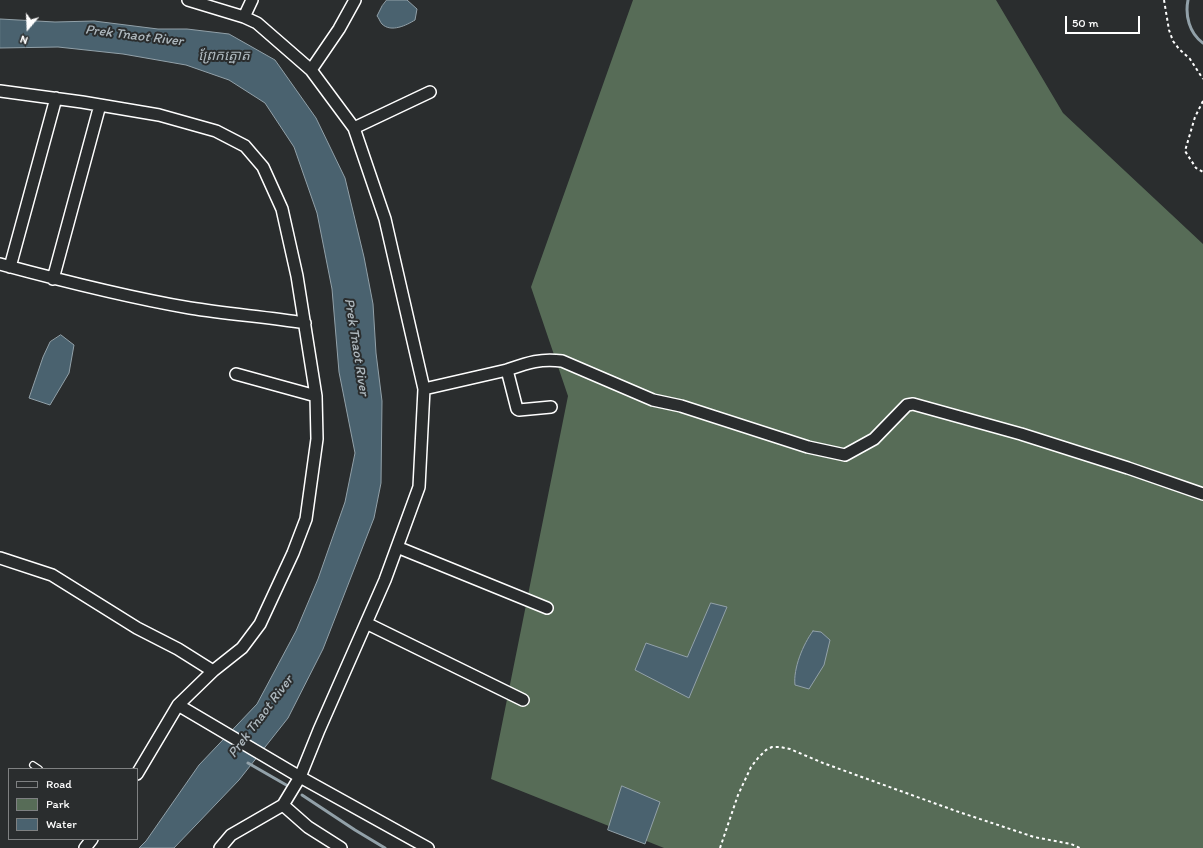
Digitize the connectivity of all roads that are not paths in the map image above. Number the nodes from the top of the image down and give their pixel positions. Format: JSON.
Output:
{"nodes":[{"id":1,"x":188,"y":0,"type":"edge"},
{"id":2,"x":252,"y":0,"type":"edge"},
{"id":3,"x":355,"y":0,"type":"edge"},
{"id":4,"x":244,"y":17,"type":"junction"},
{"id":5,"x":311,"y":70,"type":"junction"},
{"id":6,"x":0,"y":91,"type":"edge"},
{"id":7,"x":430,"y":92,"type":"dead end"},
{"id":8,"x":56,"y":98,"type":"junction"},
{"id":9,"x":100,"y":105,"type":"junction"},
{"id":10,"x":354,"y":128,"type":"junction"},
{"id":11,"x":5,"y":265,"type":"edge"},
{"id":12,"x":54,"y":279,"type":"junction"},
{"id":13,"x":304,"y":323,"type":"junction"},
{"id":14,"x":507,"y":370,"type":"junction"},
{"id":15,"x":236,"y":374,"type":"dead end"},
{"id":16,"x":424,"y":389,"type":"junction"},
{"id":17,"x":316,"y":396,"type":"junction"},
{"id":18,"x":551,"y":407,"type":"dead end"},
{"id":19,"x":1203,"y":494,"type":"edge"},
{"id":20,"x":397,"y":547,"type":"junction"},
{"id":21,"x":0,"y":558,"type":"edge"},
{"id":22,"x":547,"y":608,"type":"dead end"},
{"id":23,"x":366,"y":623,"type":"junction"},
{"id":24,"x":213,"y":671,"type":"junction"},
{"id":25,"x":523,"y":700,"type":"dead end"},
{"id":26,"x":178,"y":706,"type":"junction"},
{"id":27,"x":33,"y":765,"type":"dead end"},
{"id":28,"x":38,"y":768,"type":"edge"},
{"id":29,"x":138,"y":772,"type":"edge"},
{"id":30,"x":300,"y":777,"type":"junction"},
{"id":31,"x":283,"y":805,"type":"junction"},
{"id":32,"x":91,"y":840,"type":"edge"},
{"id":33,"x":85,"y":848,"type":"edge"},
{"id":34,"x":220,"y":848,"type":"edge"},
{"id":35,"x":341,"y":848,"type":"edge"},
{"id":36,"x":428,"y":848,"type":"edge"}],
"edges":[{"from":1,"to":4,"type":"street"},
{"from":2,"to":4,"type":"street"},
{"from":3,"to":5,"type":"street"},
{"from":4,"to":5,"type":"street"},
{"from":5,"to":10,"type":"street"},
{"from":6,"to":8,"type":"street"},
{"from":7,"to":10,"type":"street"},
{"from":8,"to":9,"type":"street"},
{"from":8,"to":11,"type":"street"},
{"from":9,"to":12,"type":"street"},
{"from":9,"to":13,"type":"street"},
{"from":10,"to":16,"type":"street"},
{"from":11,"to":12,"type":"street"},
{"from":12,"to":13,"type":"street"},
{"from":13,"to":17,"type":"street"},
{"from":14,"to":16,"type":"street"},
{"from":14,"to":18,"type":"street"},
{"from":14,"to":19,"type":"street"},
{"from":15,"to":17,"type":"street"},
{"from":16,"to":20,"type":"street"},
{"from":17,"to":24,"type":"street"},
{"from":20,"to":22,"type":"street"},
{"from":20,"to":23,"type":"street"},
{"from":21,"to":24,"type":"street"},
{"from":23,"to":25,"type":"street"},
{"from":23,"to":30,"type":"street"},
{"from":24,"to":26,"type":"street"},
{"from":26,"to":29,"type":"street"},
{"from":26,"to":30,"type":"street"},
{"from":27,"to":28,"type":"lane"},
{"from":30,"to":31,"type":"street"},
{"from":30,"to":36,"type":"street"},
{"from":31,"to":34,"type":"street"},
{"from":31,"to":35,"type":"street"},
{"from":32,"to":33,"type":"street"}]}
